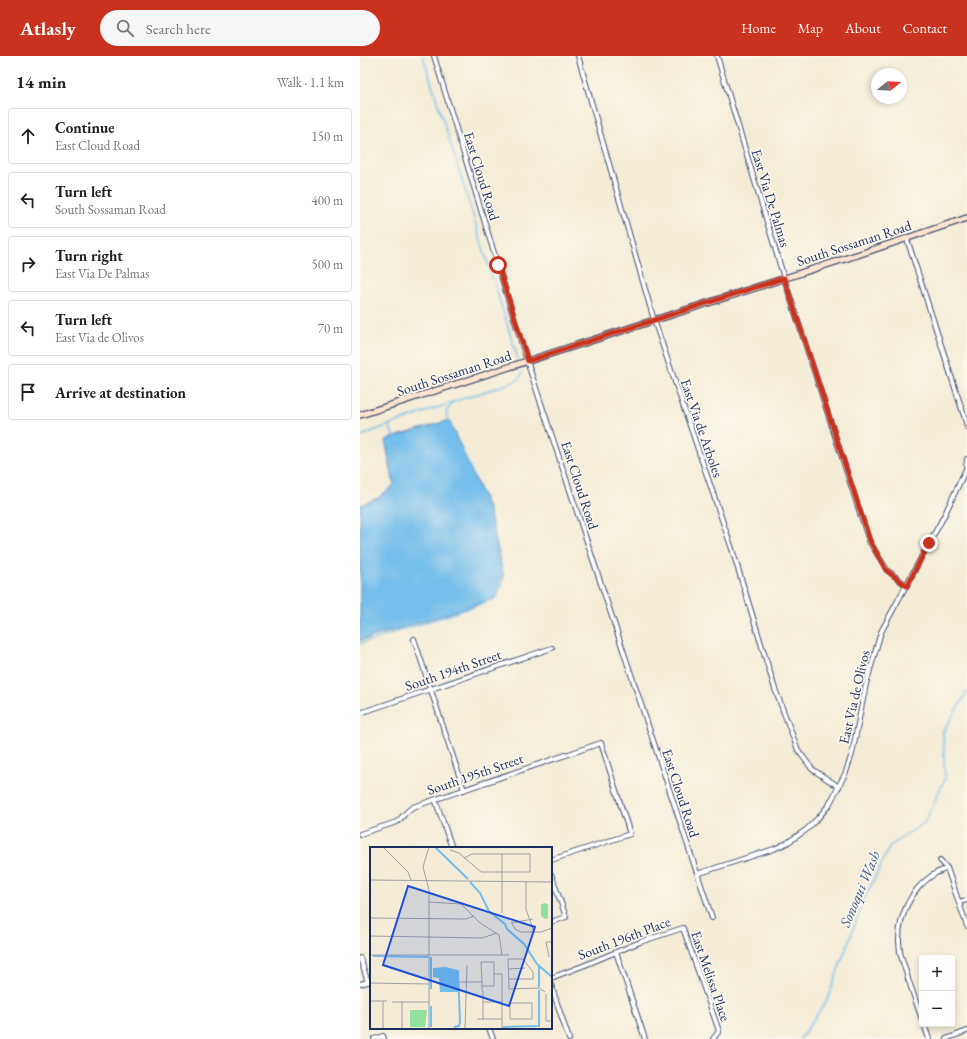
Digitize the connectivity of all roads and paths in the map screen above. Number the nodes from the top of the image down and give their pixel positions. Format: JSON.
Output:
{"nodes":[{"id":1,"x":434,"y":56,"type":"edge"},
{"id":2,"x":578,"y":56,"type":"edge"},
{"id":3,"x":717,"y":56,"type":"edge"},
{"id":4,"x":967,"y":218,"type":"edge"},
{"id":5,"x":907,"y":239,"type":"junction"},
{"id":6,"x":784,"y":278,"type":"junction"},
{"id":7,"x":654,"y":320,"type":"junction"},
{"id":8,"x":528,"y":361,"type":"junction"},
{"id":9,"x":360,"y":415,"type":"edge"},
{"id":10,"x":967,"y":427,"type":"edge"},
{"id":11,"x":967,"y":459,"type":"edge"},
{"id":12,"x":907,"y":586,"type":"junction"},
{"id":13,"x":414,"y":639,"type":"dead end"},
{"id":14,"x":552,"y":648,"type":"dead end"},
{"id":15,"x":430,"y":689,"type":"junction"},
{"id":16,"x":360,"y":713,"type":"edge"},
{"id":17,"x":839,"y":787,"type":"junction"},
{"id":18,"x":464,"y":790,"type":"junction"},
{"id":19,"x":436,"y":799,"type":"junction"},
{"id":20,"x":360,"y":834,"type":"edge"},
{"id":21,"x":452,"y":847,"type":"edge"},
{"id":22,"x":552,"y":860,"type":"edge"},
{"id":23,"x":940,"y":860,"type":"dead end"},
{"id":24,"x":947,"y":868,"type":"junction"},
{"id":25,"x":697,"y":874,"type":"junction"},
{"id":26,"x":552,"y":877,"type":"edge"},
{"id":27,"x":967,"y":900,"type":"edge"},
{"id":28,"x":959,"y":902,"type":"junction"},
{"id":29,"x":712,"y":918,"type":"dead end"},
{"id":30,"x":552,"y":922,"type":"edge"},
{"id":31,"x":967,"y":926,"type":"edge"},
{"id":32,"x":683,"y":928,"type":"joint"},
{"id":33,"x":616,"y":952,"type":"junction"},
{"id":34,"x":360,"y":958,"type":"edge"},
{"id":35,"x":552,"y":978,"type":"edge"},
{"id":36,"x":369,"y":981,"type":"edge"},
{"id":37,"x":360,"y":984,"type":"edge"},
{"id":38,"x":552,"y":989,"type":"edge"},
{"id":39,"x":919,"y":1010,"type":"edge"},
{"id":40,"x":925,"y":1027,"type":"edge"},
{"id":41,"x":489,"y":1029,"type":"edge"},
{"id":42,"x":967,"y":1031,"type":"edge"},
{"id":43,"x":383,"y":1038,"type":"edge"},
{"id":44,"x":374,"y":1039,"type":"edge"},
{"id":45,"x":493,"y":1039,"type":"edge"},
{"id":46,"x":569,"y":1039,"type":"edge"},
{"id":47,"x":645,"y":1039,"type":"edge"},
{"id":48,"x":714,"y":1039,"type":"edge"},
{"id":49,"x":928,"y":1039,"type":"edge"},
{"id":50,"x":946,"y":1039,"type":"edge"}],
"edges":[{"from":1,"to":8,"type":"street","name":"East Cloud Road"},
{"from":2,"to":7,"type":"street","name":"East Via de Arboles"},
{"from":3,"to":6,"type":"street","name":"East Via De Palmas"},
{"from":4,"to":5,"type":"main road","name":"South Sossaman Road"},
{"from":5,"to":6,"type":"main road","name":"South Sossaman Road"},
{"from":5,"to":10,"type":"street"},
{"from":6,"to":7,"type":"main road","name":"South Sossaman Road"},
{"from":6,"to":12,"type":"street","name":"East Via De Palmas"},
{"from":7,"to":8,"type":"main road","name":"South Sossaman Road"},
{"from":7,"to":17,"type":"street","name":"East Via de Arboles"},
{"from":8,"to":9,"type":"main road","name":"South Sossaman Road"},
{"from":8,"to":25,"type":"street","name":"East Cloud Road"},
{"from":11,"to":12,"type":"street","name":"East Via de Olivos"},
{"from":12,"to":17,"type":"street","name":"East Via de Olivos"},
{"from":13,"to":15,"type":"street"},
{"from":14,"to":15,"type":"street","name":"South 194th Street"},
{"from":15,"to":16,"type":"street","name":"South 194th Street"},
{"from":15,"to":18,"type":"street"},
{"from":17,"to":25,"type":"street","name":"East Via de Olivos"},
{"from":18,"to":19,"type":"street","name":"South 195th Street"},
{"from":18,"to":22,"type":"street","name":"South 195th Street"},
{"from":19,"to":20,"type":"street","name":"South 195th Street"},
{"from":19,"to":21,"type":"street"},
{"from":23,"to":24,"type":"street"},
{"from":24,"to":28,"type":"street"},
{"from":24,"to":39,"type":"street"},
{"from":25,"to":29,"type":"street","name":"East Cloud Road"},
{"from":26,"to":30,"type":"street"},
{"from":27,"to":28,"type":"street"},
{"from":28,"to":31,"type":"street"},
{"from":32,"to":33,"type":"street","name":"South 196th Place"},
{"from":32,"to":48,"type":"street","name":"East Melissa Place"},
{"from":33,"to":35,"type":"street","name":"South 196th Place"},
{"from":33,"to":47,"type":"street"},
{"from":34,"to":36,"type":"street"},
{"from":36,"to":37,"type":"street"},
{"from":38,"to":46,"type":"street"},
{"from":40,"to":49,"type":"street"},
{"from":41,"to":45,"type":"street"},
{"from":42,"to":50,"type":"street"},
{"from":43,"to":44,"type":"street"}]}
